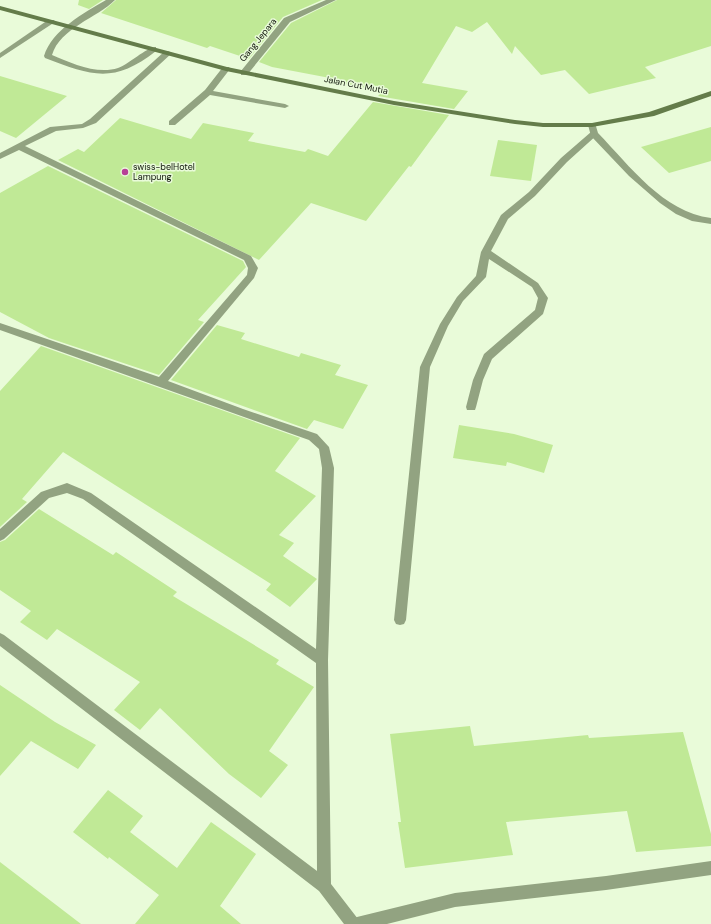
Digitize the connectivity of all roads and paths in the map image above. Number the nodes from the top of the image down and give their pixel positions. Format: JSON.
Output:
{"nodes":[{"id":1,"x":111,"y":0,"type":"edge"},
{"id":2,"x":332,"y":0,"type":"edge"},
{"id":3,"x":0,"y":8,"type":"edge"},
{"id":4,"x":51,"y":22,"type":"junction"},
{"id":5,"x":71,"y":27,"type":"junction"},
{"id":6,"x":153,"y":49,"type":"junction"},
{"id":7,"x":168,"y":53,"type":"junction"},
{"id":8,"x":0,"y":56,"type":"edge"},
{"id":9,"x":226,"y":69,"type":"junction"},
{"id":10,"x":244,"y":73,"type":"junction"},
{"id":11,"x":208,"y":92,"type":"junction"},
{"id":12,"x":711,"y":93,"type":"edge"},
{"id":13,"x":285,"y":106,"type":"dead end"},
{"id":14,"x":172,"y":123,"type":"dead end"},
{"id":15,"x":593,"y":130,"type":"junction"},
{"id":16,"x":20,"y":147,"type":"junction"},
{"id":17,"x":0,"y":156,"type":"edge"},
{"id":18,"x":711,"y":221,"type":"edge"},
{"id":19,"x":486,"y":252,"type":"junction"},
{"id":20,"x":0,"y":326,"type":"edge"},
{"id":21,"x":161,"y":382,"type":"junction"},
{"id":22,"x":471,"y":407,"type":"dead end"},
{"id":23,"x":0,"y":536,"type":"edge"},
{"id":24,"x":400,"y":620,"type":"dead end"},
{"id":25,"x":0,"y":639,"type":"edge"},
{"id":26,"x":322,"y":660,"type":"junction"},
{"id":27,"x":711,"y":868,"type":"edge"},
{"id":28,"x":324,"y":886,"type":"junction"},
{"id":29,"x":353,"y":924,"type":"edge"},
{"id":30,"x":357,"y":924,"type":"edge"}],
"edges":[{"from":1,"to":5,"type":"street"},
{"from":2,"to":10,"type":"street","name":"Gang Jepara"},
{"from":3,"to":4,"type":"main road","name":"Jalan Cut Mutia"},
{"from":4,"to":5,"type":"main road","name":"Jalan Cut Mutia"},
{"from":4,"to":8,"type":"street"},
{"from":5,"to":6,"type":"main road","name":"Jalan Cut Mutia"},
{"from":5,"to":6,"type":"street"},
{"from":6,"to":7,"type":"main road","name":"Jalan Cut Mutia"},
{"from":7,"to":9,"type":"main road","name":"Jalan Cut Mutia"},
{"from":7,"to":16,"type":"street"},
{"from":9,"to":10,"type":"main road","name":"Jalan Cut Mutia"},
{"from":9,"to":11,"type":"street"},
{"from":10,"to":15,"type":"main road","name":"Jalan Cut Mutia"},
{"from":11,"to":13,"type":"street"},
{"from":11,"to":14,"type":"street"},
{"from":12,"to":15,"type":"main road","name":"Jalan Cut Mutia"},
{"from":15,"to":18,"type":"street"},
{"from":15,"to":19,"type":"street"},
{"from":16,"to":17,"type":"street"},
{"from":16,"to":21,"type":"street"},
{"from":19,"to":22,"type":"street"},
{"from":19,"to":24,"type":"street"},
{"from":20,"to":21,"type":"street"},
{"from":21,"to":26,"type":"street"},
{"from":23,"to":26,"type":"street"},
{"from":25,"to":28,"type":"street"},
{"from":26,"to":28,"type":"street"},
{"from":27,"to":30,"type":"street"},
{"from":28,"to":29,"type":"street"}]}
